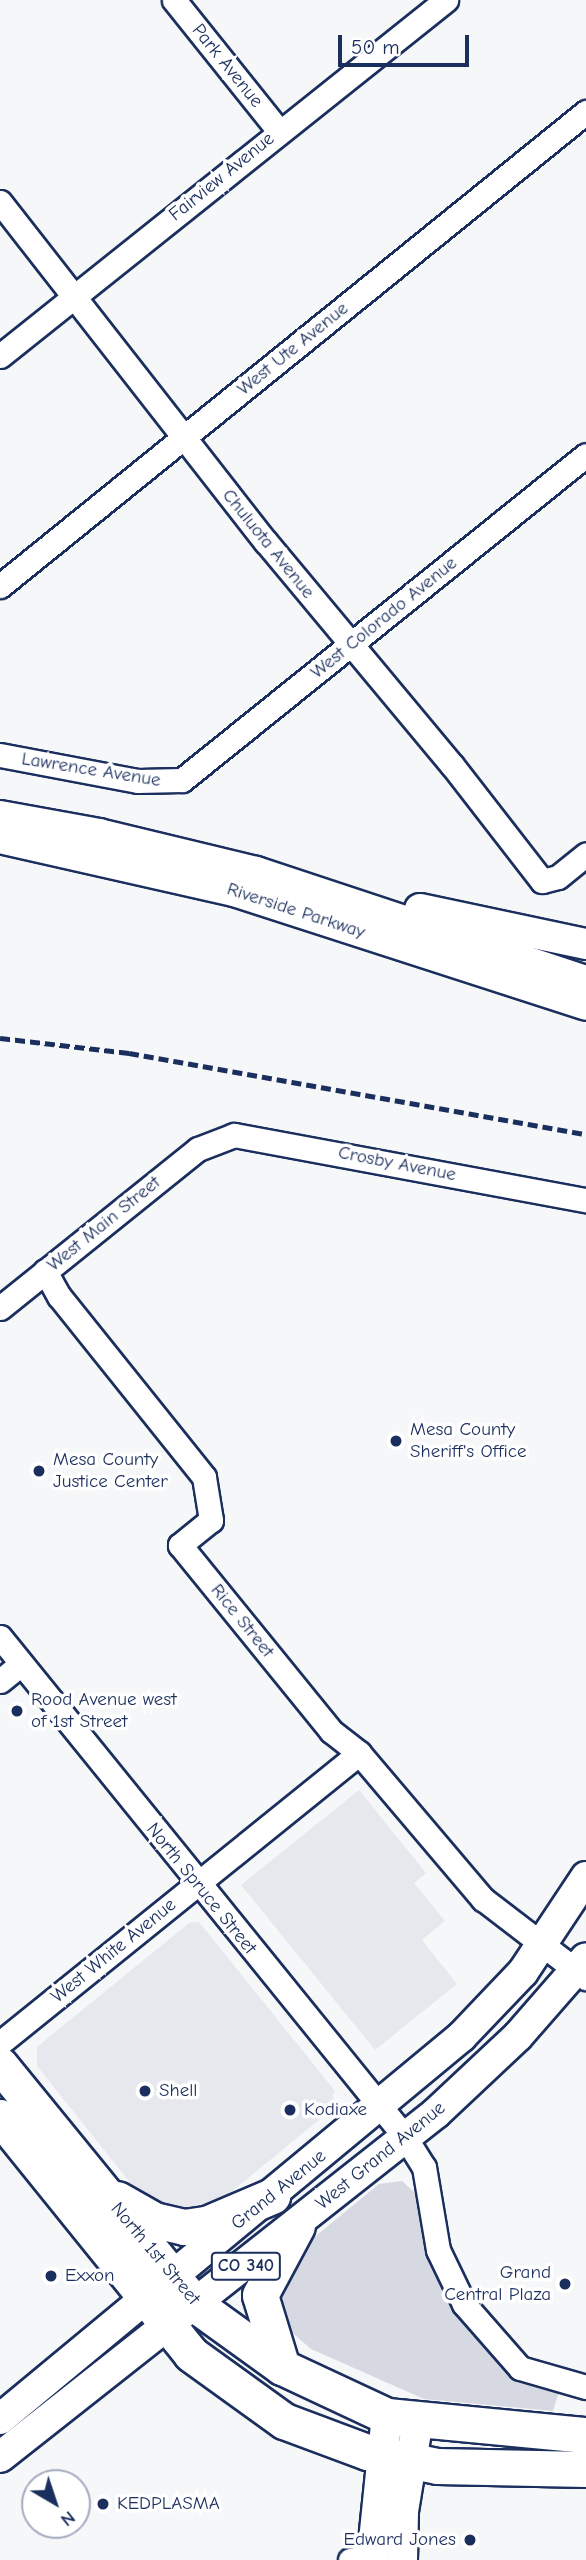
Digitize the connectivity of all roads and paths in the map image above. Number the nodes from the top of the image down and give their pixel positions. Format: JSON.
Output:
{"nodes":[{"id":1,"x":174,"y":0,"type":"edge"},
{"id":2,"x":446,"y":0,"type":"edge"},
{"id":3,"x":586,"y":112,"type":"edge"},
{"id":4,"x":279,"y":131,"type":"junction"},
{"id":5,"x":0,"y":202,"type":"edge"},
{"id":6,"x":73,"y":297,"type":"junction"},
{"id":7,"x":0,"y":356,"type":"edge"},
{"id":8,"x":183,"y":438,"type":"junction"},
{"id":9,"x":586,"y":455,"type":"edge"},
{"id":10,"x":0,"y":586,"type":"edge"},
{"id":11,"x":351,"y":645,"type":"junction"},
{"id":12,"x":0,"y":755,"type":"edge"},
{"id":13,"x":181,"y":780,"type":"joint"},
{"id":14,"x":0,"y":816,"type":"edge"},
{"id":15,"x":0,"y":838,"type":"edge"},
{"id":16,"x":586,"y":853,"type":"edge"},
{"id":17,"x":256,"y":872,"type":"junction"},
{"id":18,"x":586,"y":944,"type":"edge"},
{"id":19,"x":586,"y":981,"type":"edge"},
{"id":20,"x":586,"y":1005,"type":"edge"},
{"id":21,"x":209,"y":1142,"type":"joint"},
{"id":22,"x":586,"y":1200,"type":"edge"},
{"id":23,"x":45,"y":1271,"type":"junction"},
{"id":24,"x":0,"y":1308,"type":"edge"},
{"id":25,"x":0,"y":1637,"type":"edge"},
{"id":26,"x":21,"y":1664,"type":"junction"},
{"id":27,"x":0,"y":1681,"type":"edge"},
{"id":28,"x":359,"y":1753,"type":"junction"},
{"id":29,"x":586,"y":1877,"type":"edge"},
{"id":30,"x":196,"y":1884,"type":"junction"},
{"id":31,"x":542,"y":1944,"type":"junction"},
{"id":32,"x":583,"y":1968,"type":"edge"},
{"id":33,"x":0,"y":2043,"type":"edge"},
{"id":34,"x":0,"y":2065,"type":"edge"},
{"id":35,"x":380,"y":2108,"type":"junction"},
{"id":36,"x":0,"y":2117,"type":"edge"},
{"id":37,"x":405,"y":2137,"type":"junction"},
{"id":38,"x":102,"y":2191,"type":"junction"},
{"id":39,"x":272,"y":2196,"type":"junction"},
{"id":40,"x":297,"y":2226,"type":"junction"},
{"id":41,"x":160,"y":2288,"type":"junction"},
{"id":42,"x":183,"y":2316,"type":"junction"},
{"id":43,"x":282,"y":2367,"type":"junction"},
{"id":44,"x":586,"y":2386,"type":"edge"},
{"id":45,"x":403,"y":2418,"type":"junction"},
{"id":46,"x":0,"y":2420,"type":"edge"},
{"id":47,"x":586,"y":2435,"type":"edge"},
{"id":48,"x":0,"y":2457,"type":"edge"},
{"id":49,"x":397,"y":2458,"type":"junction"},
{"id":50,"x":586,"y":2469,"type":"edge"},
{"id":51,"x":364,"y":2559,"type":"edge"},
{"id":52,"x":402,"y":2560,"type":"edge"}],
"edges":[{"from":1,"to":4,"type":"street","name":"Park Avenue"},
{"from":2,"to":4,"type":"street","name":"Fairview Avenue"},
{"from":3,"to":8,"type":"street","name":"West Ute Avenue"},
{"from":4,"to":6,"type":"street","name":"Fairview Avenue"},
{"from":5,"to":6,"type":"street","name":"Chuluota Avenue"},
{"from":6,"to":7,"type":"street","name":"Fairview Avenue"},
{"from":6,"to":8,"type":"street","name":"Chuluota Avenue"},
{"from":8,"to":10,"type":"street","name":"West Ute Avenue"},
{"from":8,"to":11,"type":"street","name":"Chuluota Avenue"},
{"from":9,"to":11,"type":"street","name":"West Colorado Avenue"},
{"from":11,"to":13,"type":"street","name":"West Colorado Avenue"},
{"from":11,"to":16,"type":"street","name":"Chuluota Avenue"},
{"from":12,"to":13,"type":"street","name":"Lawrence Avenue"},
{"from":14,"to":17,"type":"main road","name":"Riverside Parkway"},
{"from":15,"to":20,"type":"main road","name":"Riverside Parkway"},
{"from":17,"to":18,"type":"main road"},
{"from":17,"to":19,"type":"main road","name":"Riverside Parkway"},
{"from":21,"to":22,"type":"street","name":"Crosby Avenue"},
{"from":21,"to":23,"type":"street","name":"West Main Street"},
{"from":23,"to":24,"type":"street","name":"West Main Street"},
{"from":23,"to":28,"type":"street","name":"Rice Street"},
{"from":25,"to":26,"type":"street","name":"North Spruce Street"},
{"from":26,"to":27,"type":"street"},
{"from":26,"to":30,"type":"street","name":"North Spruce Street"},
{"from":28,"to":30,"type":"street","name":"West White Avenue"},
{"from":28,"to":31,"type":"street","name":"Rice Street"},
{"from":29,"to":31,"type":"main road","number":"CO 340"},
{"from":30,"to":33,"type":"street","name":"West White Avenue"},
{"from":30,"to":35,"type":"street","name":"North Spruce Street"},
{"from":31,"to":32,"type":"street","name":"Rice Street"},
{"from":31,"to":35,"type":"main road","name":"Grand Avenue","number":"CO 340"},
{"from":32,"to":37,"type":"main road","name":"West Grand Avenue","number":"CO 340"},
{"from":34,"to":38,"type":"highway","name":"North 1st Street"},
{"from":35,"to":37,"type":"street","name":"North Spruce Street"},
{"from":35,"to":39,"type":"main road","name":"Grand Avenue","number":"CO 340"},
{"from":36,"to":41,"type":"highway","name":"North 1st Street"},
{"from":37,"to":40,"type":"main road","name":"West Grand Avenue","number":"CO 340"},
{"from":37,"to":44,"type":"street","name":"North Spruce Street"},
{"from":38,"to":39,"type":"highway"},
{"from":38,"to":41,"type":"highway","name":"North 1st Street"},
{"from":39,"to":41,"type":"main road","name":"Grand Avenue","number":"CO 340"},
{"from":40,"to":42,"type":"main road","name":"West Grand Avenue","number":"CO 340"},
{"from":40,"to":43,"type":"highway"},
{"from":41,"to":42,"type":"highway","name":"North 1st Street"},
{"from":41,"to":46,"type":"main road","name":"Grand Avenue"},
{"from":42,"to":43,"type":"highway","name":"North 1st Street"},
{"from":42,"to":48,"type":"main road"},
{"from":42,"to":49,"type":"highway","name":"North 1st Street"},
{"from":43,"to":45,"type":"highway","name":"North 1st Street"},
{"from":45,"to":47,"type":"highway","name":"North 1st Street"},
{"from":45,"to":49,"type":"main road"},
{"from":49,"to":50,"type":"highway","name":"North 1st Street"},
{"from":49,"to":51,"type":"main road"},
{"from":49,"to":52,"type":"main road"}]}
